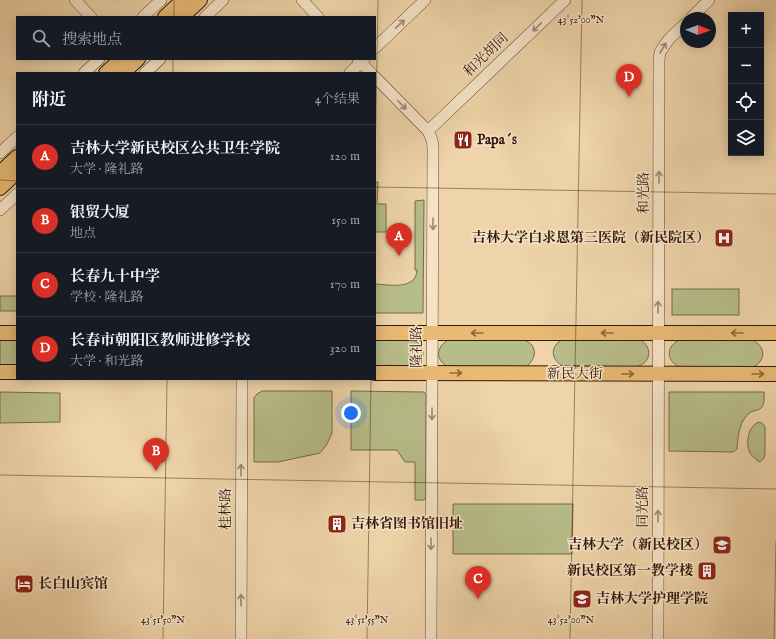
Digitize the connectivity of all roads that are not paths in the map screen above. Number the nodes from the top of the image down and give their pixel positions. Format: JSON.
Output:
{"nodes":[{"id":1,"x":75,"y":0,"type":"edge"},
{"id":2,"x":161,"y":0,"type":"edge"},
{"id":3,"x":183,"y":0,"type":"edge"},
{"id":4,"x":200,"y":0,"type":"edge"},
{"id":5,"x":223,"y":0,"type":"edge"},
{"id":6,"x":302,"y":0,"type":"edge"},
{"id":7,"x":425,"y":0,"type":"edge"},
{"id":8,"x":565,"y":0,"type":"edge"},
{"id":9,"x":709,"y":0,"type":"edge"},
{"id":10,"x":697,"y":12,"type":"edge"},
{"id":11,"x":90,"y":16,"type":"edge"},
{"id":12,"x":144,"y":16,"type":"edge"},
{"id":13,"x":166,"y":16,"type":"edge"},
{"id":14,"x":183,"y":16,"type":"edge"},
{"id":15,"x":206,"y":16,"type":"edge"},
{"id":16,"x":317,"y":16,"type":"edge"},
{"id":17,"x":680,"y":29,"type":"edge"},
{"id":18,"x":376,"y":47,"type":"edge"},
{"id":19,"x":98,"y":60,"type":"edge"},
{"id":20,"x":120,"y":60,"type":"edge"},
{"id":21,"x":137,"y":60,"type":"edge"},
{"id":22,"x":159,"y":60,"type":"edge"},
{"id":23,"x":361,"y":60,"type":"edge"},
{"id":24,"x":85,"y":72,"type":"edge"},
{"id":25,"x":107,"y":72,"type":"edge"},
{"id":26,"x":124,"y":72,"type":"edge"},
{"id":27,"x":146,"y":72,"type":"edge"},
{"id":28,"x":351,"y":72,"type":"edge"},
{"id":29,"x":370,"y":72,"type":"edge"},
{"id":30,"x":376,"y":78,"type":"edge"},
{"id":31,"x":428,"y":131,"type":"junction"},
{"id":32,"x":16,"y":138,"type":"edge"},
{"id":33,"x":0,"y":153,"type":"edge"},
{"id":34,"x":16,"y":158,"type":"edge"},
{"id":35,"x":0,"y":173,"type":"edge"},
{"id":36,"x":16,"y":173,"type":"edge"},
{"id":37,"x":0,"y":188,"type":"edge"},
{"id":38,"x":16,"y":195,"type":"edge"},
{"id":39,"x":0,"y":210,"type":"edge"},
{"id":40,"x":0,"y":333,"type":"edge"},
{"id":41,"x":16,"y":333,"type":"edge"},
{"id":42,"x":376,"y":333,"type":"edge"},
{"id":43,"x":432,"y":333,"type":"junction"},
{"id":44,"x":658,"y":333,"type":"junction"},
{"id":45,"x":776,"y":333,"type":"edge"},
{"id":46,"x":0,"y":372,"type":"edge"},
{"id":47,"x":16,"y":372,"type":"edge"},
{"id":48,"x":376,"y":373,"type":"edge"},
{"id":49,"x":432,"y":373,"type":"junction"},
{"id":50,"x":658,"y":374,"type":"junction"},
{"id":51,"x":776,"y":374,"type":"edge"},
{"id":52,"x":242,"y":380,"type":"edge"},
{"id":53,"x":241,"y":639,"type":"edge"},
{"id":54,"x":431,"y":639,"type":"edge"},
{"id":55,"x":658,"y":639,"type":"edge"}],
"edges":[{"from":1,"to":11,"type":"street"},
{"from":2,"to":12,"type":"street"},
{"from":3,"to":13,"type":"main road"},
{"from":4,"to":14,"type":"main road"},
{"from":5,"to":15,"type":"street"},
{"from":6,"to":16,"type":"street"},
{"from":18,"to":7,"type":"street","one_way":true},
{"from":8,"to":31,"type":"street","name":"和光胡同","one_way":true},
{"from":9,"to":10,"type":"street"},
{"from":44,"to":17,"type":"street","name":"和光路","one_way":true},
{"from":19,"to":24,"type":"street"},
{"from":20,"to":25,"type":"main road"},
{"from":21,"to":26,"type":"main road"},
{"from":22,"to":27,"type":"street"},
{"from":23,"to":28,"type":"street"},
{"from":23,"to":29,"type":"street"},
{"from":30,"to":31,"type":"street","name":"隆礼路","one_way":true},
{"from":31,"to":43,"type":"street","name":"隆礼路","one_way":true},
{"from":32,"to":33,"type":"street"},
{"from":34,"to":35,"type":"main road"},
{"from":36,"to":37,"type":"main road"},
{"from":38,"to":39,"type":"street"},
{"from":40,"to":41,"type":"main road"},
{"from":42,"to":43,"type":"main road"},
{"from":44,"to":43,"type":"main road","one_way":true},
{"from":43,"to":49,"type":"street","name":"隆礼路"},
{"from":45,"to":44,"type":"main road","one_way":true},
{"from":44,"to":50,"type":"street","name":"和光路"},
{"from":46,"to":47,"type":"main road"},
{"from":48,"to":49,"type":"main road","name":"新民大街"},
{"from":49,"to":50,"type":"main road","name":"新民大街","one_way":true},
{"from":49,"to":54,"type":"street","name":"隆礼路","one_way":true},
{"from":50,"to":51,"type":"main road","name":"新民大街","one_way":true},
{"from":55,"to":50,"type":"street","name":"同光路","one_way":true},
{"from":53,"to":52,"type":"street","name":"桂林路","one_way":true}]}
